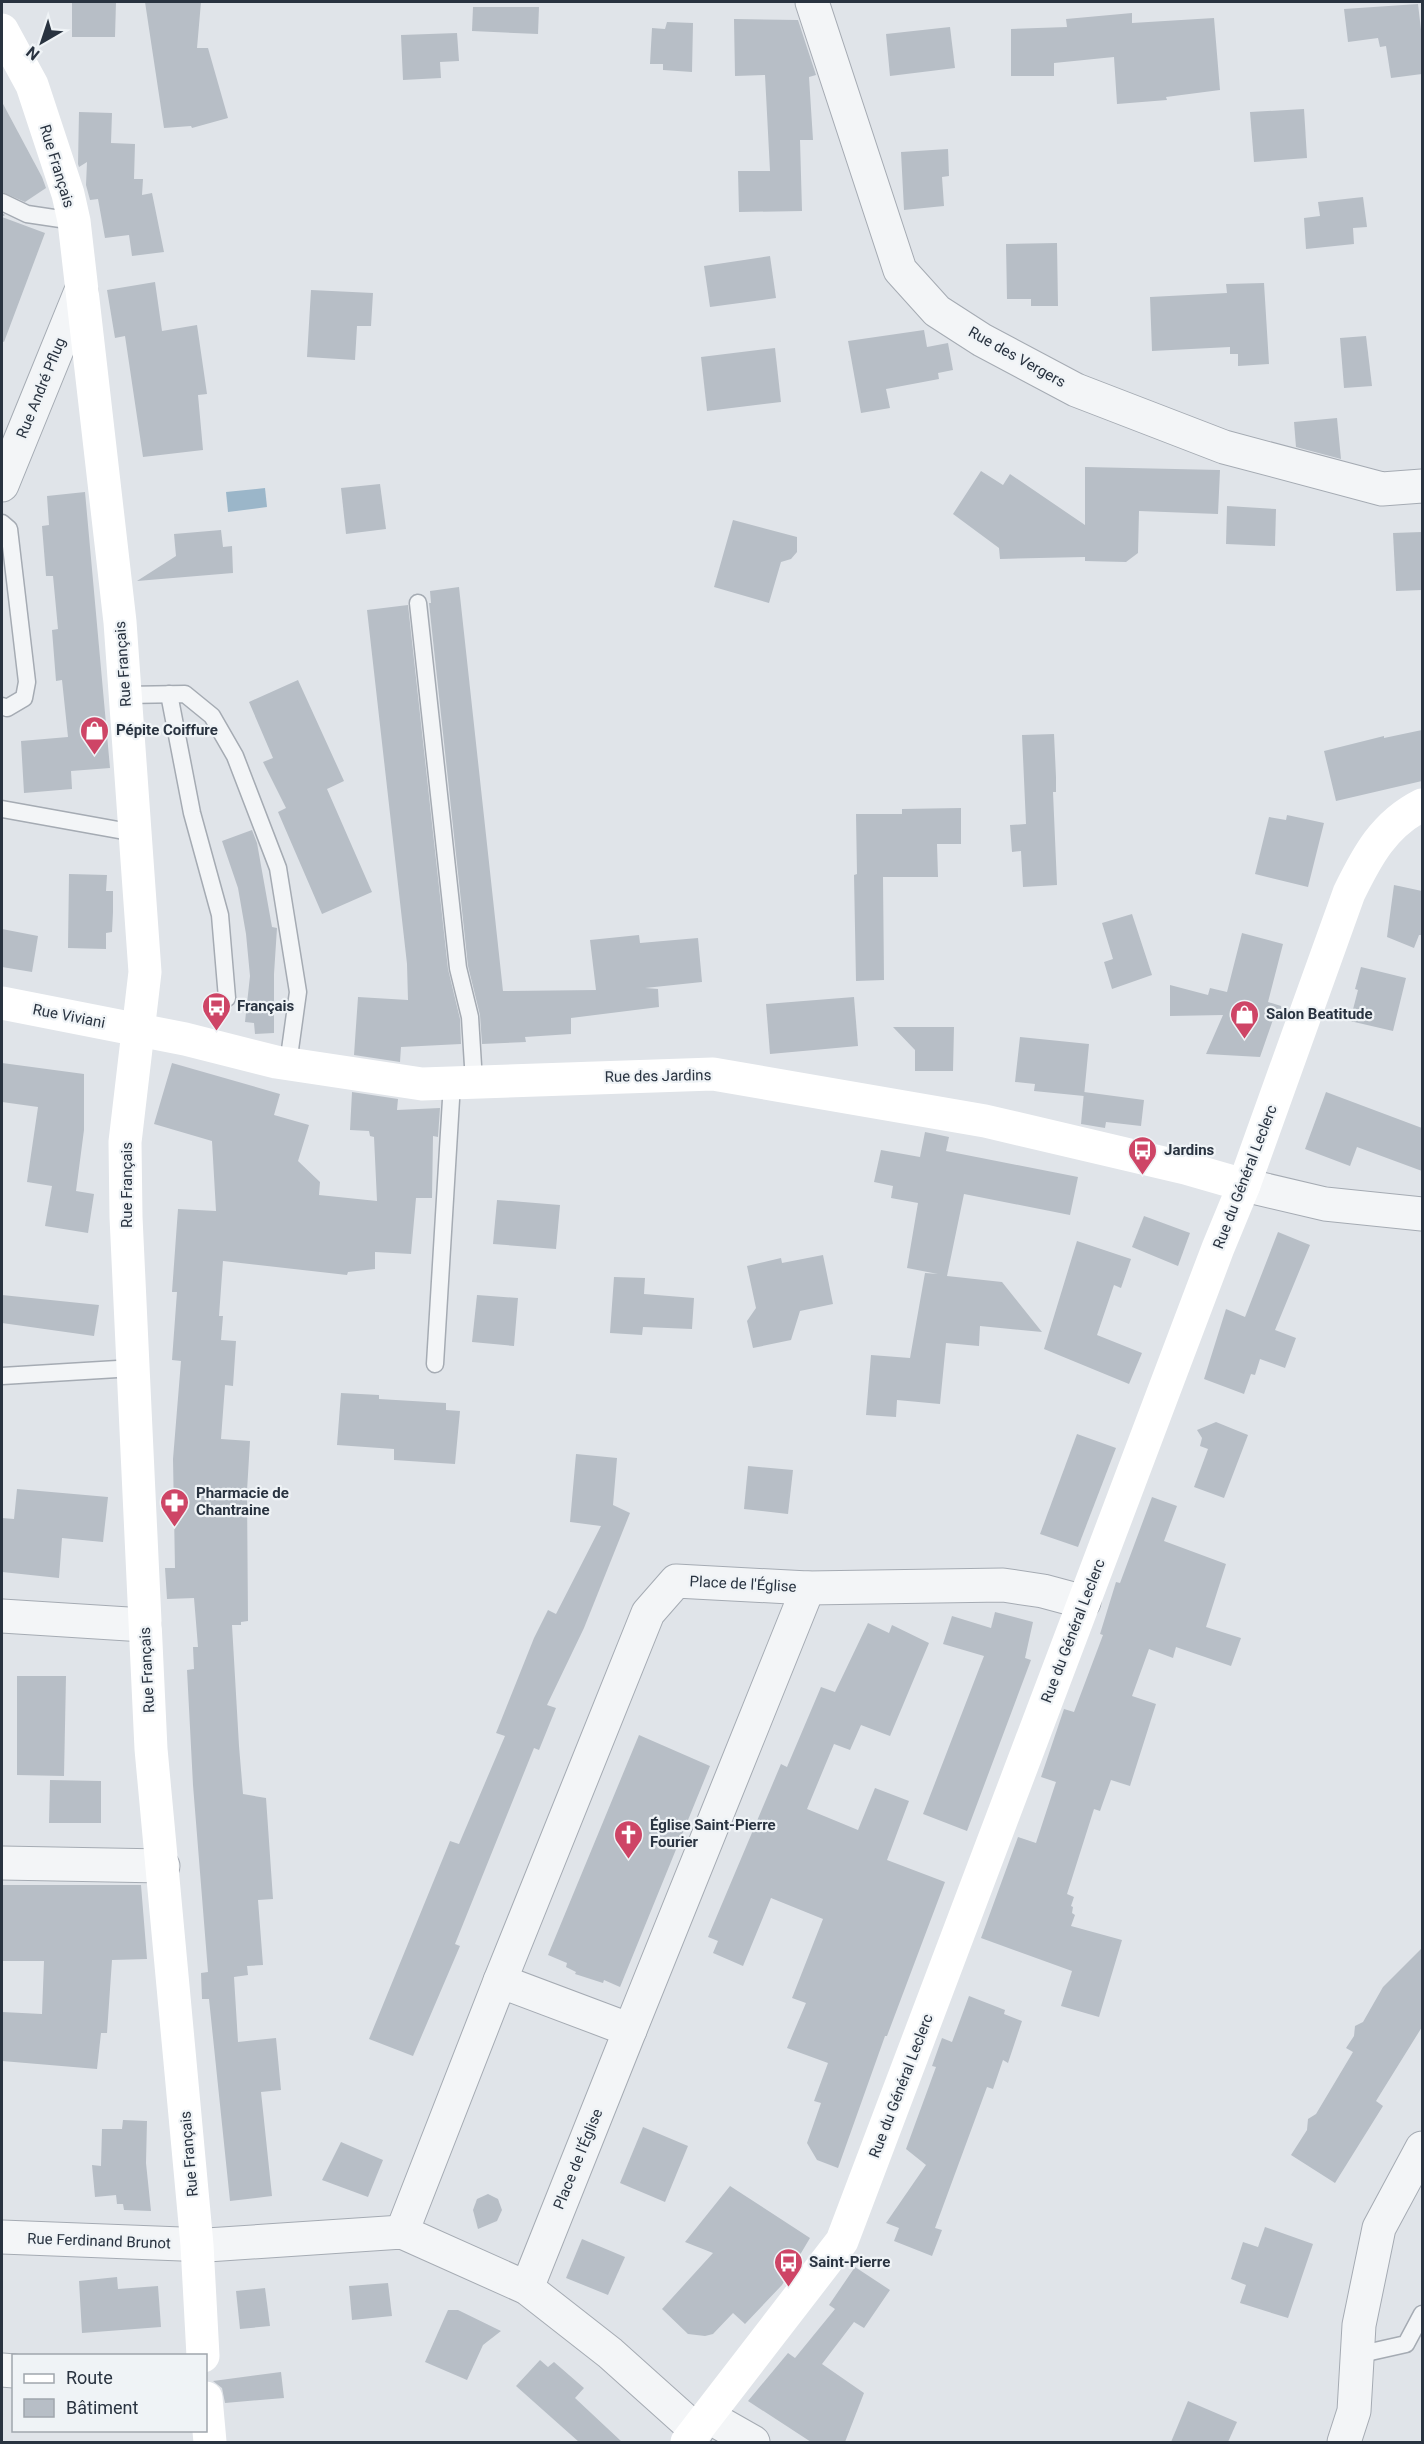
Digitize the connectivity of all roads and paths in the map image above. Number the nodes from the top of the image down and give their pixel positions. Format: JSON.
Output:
{"nodes":[{"id":1,"x":812,"y":2,"type":"edge"},
{"id":2,"x":2,"y":30,"type":"edge"},
{"id":3,"x":2,"y":201,"type":"edge"},
{"id":4,"x":74,"y":221,"type":"junction"},
{"id":5,"x":81,"y":291,"type":"junction"},
{"id":6,"x":2,"y":484,"type":"edge"},
{"id":7,"x":1422,"y":486,"type":"edge"},
{"id":8,"x":2,"y":523,"type":"edge"},
{"id":9,"x":418,"y":603,"type":"dead end"},
{"id":10,"x":169,"y":694,"type":"junction"},
{"id":11,"x":125,"y":695,"type":"junction"},
{"id":12,"x":2,"y":706,"type":"edge"},
{"id":13,"x":1422,"y":805,"type":"edge"},
{"id":14,"x":2,"y":809,"type":"edge"},
{"id":15,"x":135,"y":833,"type":"junction"},
{"id":16,"x":227,"y":998,"type":"dead end"},
{"id":17,"x":2,"y":1003,"type":"edge"},
{"id":18,"x":137,"y":1030,"type":"junction"},
{"id":19,"x":288,"y":1064,"type":"junction"},
{"id":20,"x":463,"y":1082,"type":"junction"},
{"id":21,"x":1244,"y":1185,"type":"junction"},
{"id":22,"x":1422,"y":1214,"type":"edge"},
{"id":23,"x":435,"y":1364,"type":"dead end"},
{"id":24,"x":134,"y":1368,"type":"junction"},
{"id":25,"x":2,"y":1376,"type":"edge"},
{"id":26,"x":808,"y":1588,"type":"junction"},
{"id":27,"x":1084,"y":1602,"type":"junction"},
{"id":28,"x":2,"y":1616,"type":"edge"},
{"id":29,"x":144,"y":1625,"type":"junction"},
{"id":30,"x":2,"y":1863,"type":"edge"},
{"id":31,"x":163,"y":1866,"type":"junction"},
{"id":32,"x":500,"y":1981,"type":"junction"},
{"id":33,"x":630,"y":2030,"type":"junction"},
{"id":34,"x":1422,"y":2148,"type":"edge"},
{"id":35,"x":402,"y":2232,"type":"junction"},
{"id":36,"x":2,"y":2237,"type":"edge"},
{"id":37,"x":196,"y":2245,"type":"junction"},
{"id":38,"x":527,"y":2288,"type":"junction"},
{"id":39,"x":1422,"y":2314,"type":"edge"},
{"id":40,"x":202,"y":2354,"type":"edge"},
{"id":41,"x":1357,"y":2355,"type":"junction"},
{"id":42,"x":207,"y":2409,"type":"edge"},
{"id":43,"x":698,"y":2430,"type":"edge"},
{"id":44,"x":210,"y":2442,"type":"edge"},
{"id":45,"x":753,"y":2442,"type":"edge"},
{"id":46,"x":1344,"y":2442,"type":"edge"}],
"edges":[{"from":1,"to":7,"type":"street","name":"Rue des Vergers"},
{"from":2,"to":4,"type":"street","name":"Rue Français"},
{"from":3,"to":4,"type":"lane"},
{"from":4,"to":5,"type":"street","name":"Rue Français"},
{"from":5,"to":6,"type":"street","name":"Rue André Pflug"},
{"from":5,"to":11,"type":"street","name":"Rue Français"},
{"from":8,"to":12,"type":"lane"},
{"from":9,"to":20,"type":"lane"},
{"from":10,"to":11,"type":"lane"},
{"from":10,"to":16,"type":"lane"},
{"from":10,"to":19,"type":"lane"},
{"from":11,"to":15,"type":"street","name":"Rue Français"},
{"from":13,"to":21,"type":"street","name":"Rue du Général Leclerc"},
{"from":14,"to":15,"type":"lane"},
{"from":15,"to":18,"type":"street","name":"Rue Français"},
{"from":17,"to":18,"type":"street","name":"Rue Viviani"},
{"from":18,"to":19,"type":"street","name":"Rue des Jardins"},
{"from":18,"to":24,"type":"street","name":"Rue Français"},
{"from":19,"to":20,"type":"street","name":"Rue des Jardins"},
{"from":20,"to":21,"type":"street","name":"Rue des Jardins"},
{"from":20,"to":23,"type":"lane"},
{"from":21,"to":22,"type":"street"},
{"from":21,"to":27,"type":"street","name":"Rue du Général Leclerc"},
{"from":24,"to":25,"type":"lane"},
{"from":24,"to":29,"type":"street","name":"Rue Français"},
{"from":26,"to":27,"type":"street"},
{"from":26,"to":32,"type":"street","name":"Place de l'Église"},
{"from":26,"to":33,"type":"street","name":"Place de l'Église"},
{"from":27,"to":43,"type":"street","name":"Rue du Général Leclerc"},
{"from":28,"to":29,"type":"street"},
{"from":29,"to":31,"type":"street","name":"Rue Français"},
{"from":30,"to":31,"type":"street"},
{"from":31,"to":37,"type":"street","name":"Rue Français"},
{"from":32,"to":33,"type":"street"},
{"from":32,"to":35,"type":"street","name":"Place de l'Église"},
{"from":33,"to":38,"type":"street","name":"Place de l'Église"},
{"from":34,"to":41,"type":"street"},
{"from":35,"to":37,"type":"street"},
{"from":35,"to":38,"type":"street"},
{"from":36,"to":37,"type":"street","name":"Rue Ferdinand Brunot"},
{"from":37,"to":40,"type":"street","name":"Rue Français"},
{"from":38,"to":43,"type":"street"},
{"from":39,"to":41,"type":"lane"},
{"from":41,"to":46,"type":"street"},
{"from":42,"to":44,"type":"street"},
{"from":43,"to":45,"type":"street"}]}
